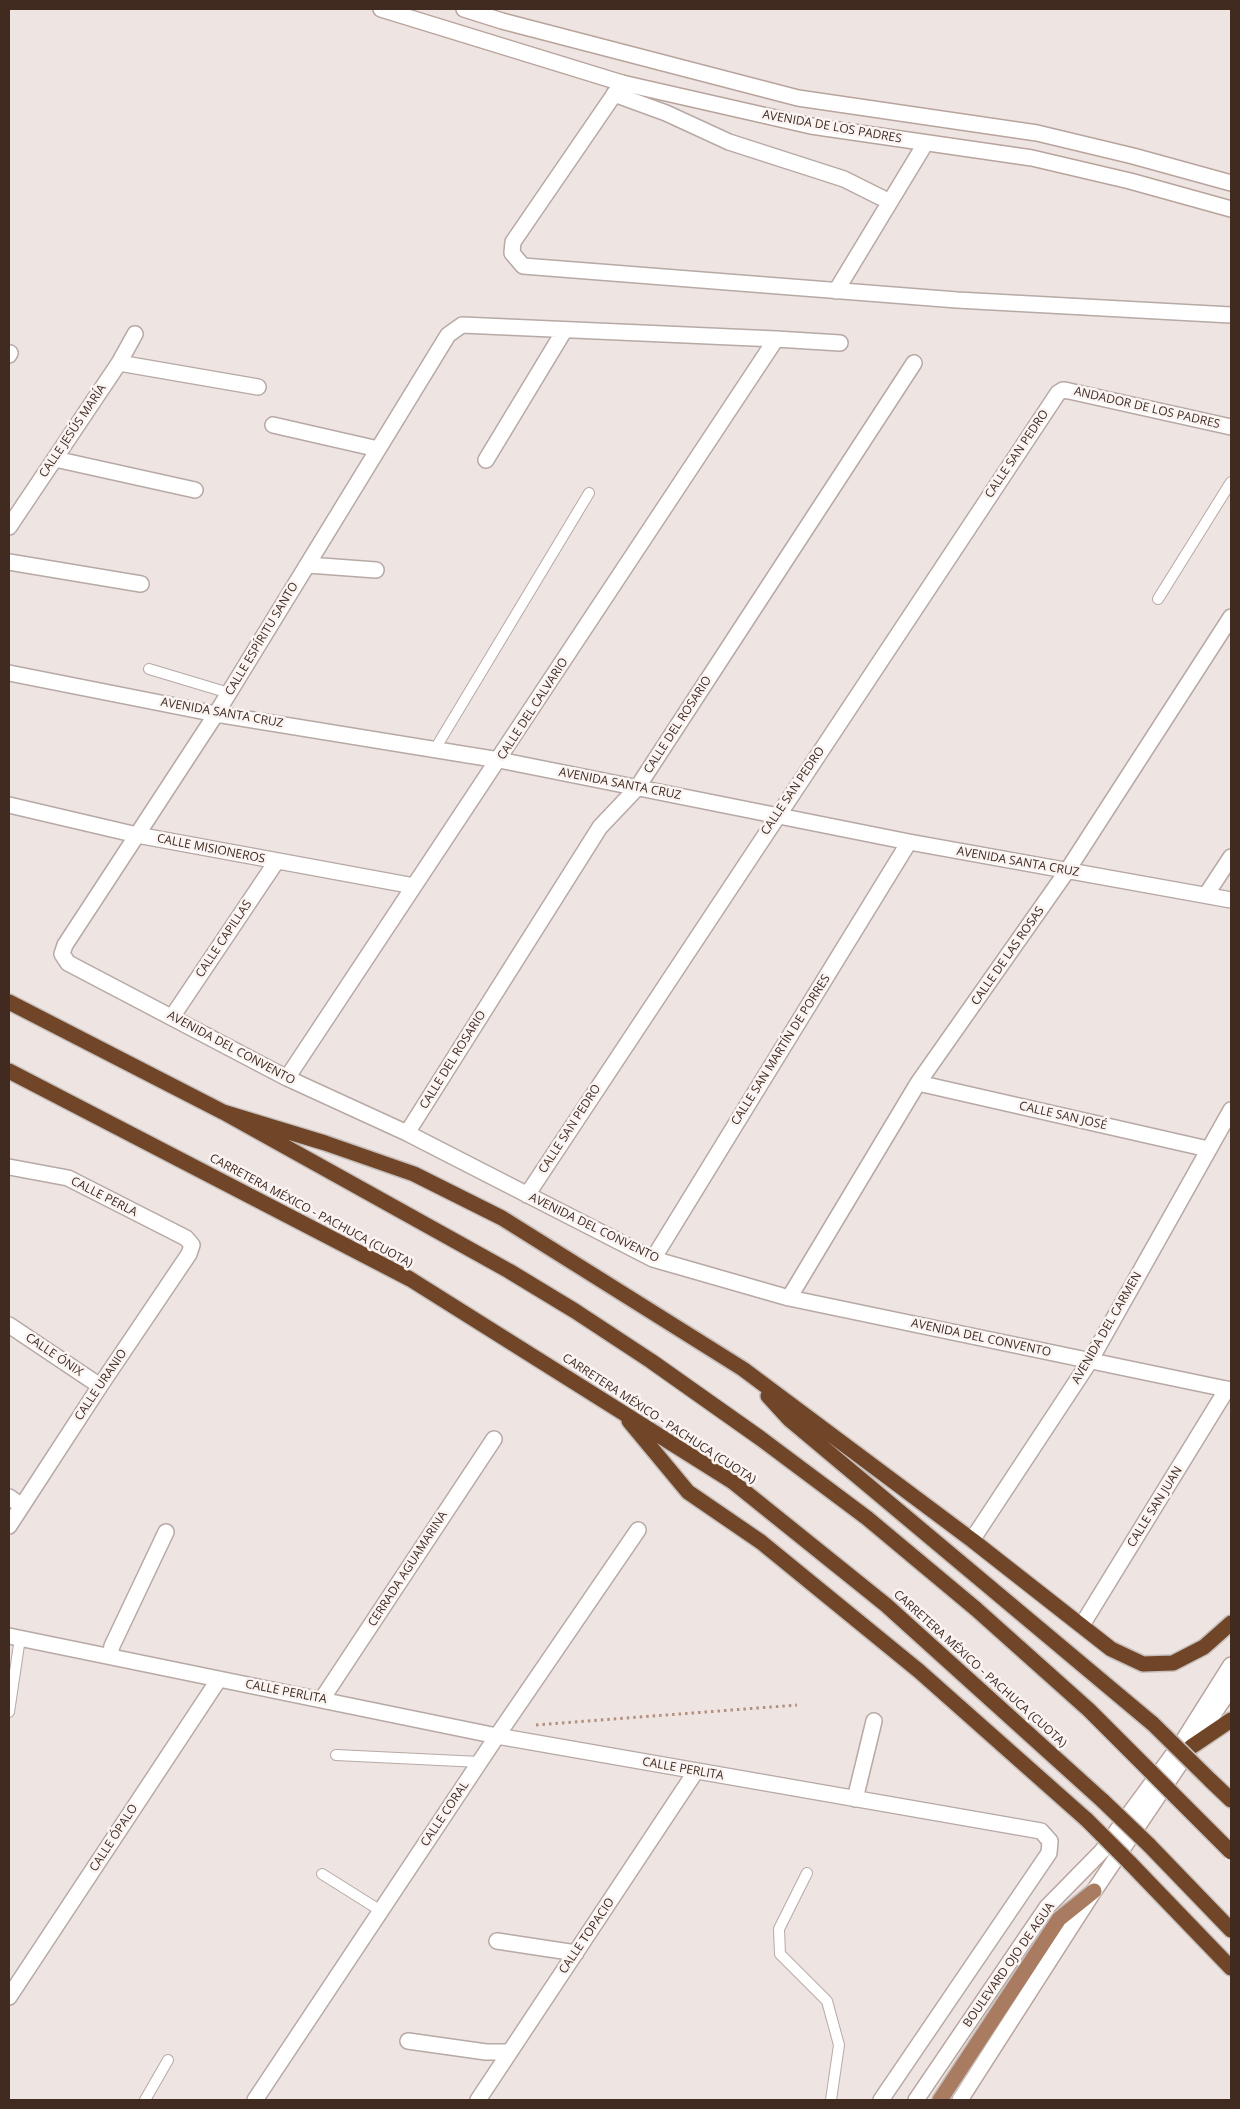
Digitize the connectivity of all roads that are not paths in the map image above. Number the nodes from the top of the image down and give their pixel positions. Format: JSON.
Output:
{"nodes":[{"id":1,"x":381,"y":9,"type":"edge"},
{"id":2,"x":464,"y":9,"type":"edge"},
{"id":3,"x":618,"y":89,"type":"junction"},
{"id":4,"x":925,"y":144,"type":"junction"},
{"id":5,"x":1231,"y":183,"type":"edge"},
{"id":6,"x":890,"y":202,"type":"junction"},
{"id":7,"x":1231,"y":209,"type":"edge"},
{"id":8,"x":836,"y":291,"type":"junction"},
{"id":9,"x":1231,"y":316,"type":"edge"},
{"id":10,"x":564,"y":331,"type":"junction"},
{"id":11,"x":135,"y":334,"type":"dead end"},
{"id":12,"x":776,"y":338,"type":"junction"},
{"id":13,"x":840,"y":343,"type":"dead end"},
{"id":14,"x":119,"y":362,"type":"junction"},
{"id":15,"x":914,"y":362,"type":"dead end"},
{"id":16,"x":258,"y":387,"type":"dead end"},
{"id":17,"x":1063,"y":390,"type":"joint"},
{"id":18,"x":273,"y":425,"type":"dead end"},
{"id":19,"x":1231,"y":427,"type":"edge"},
{"id":20,"x":378,"y":450,"type":"junction"},
{"id":21,"x":55,"y":459,"type":"junction"},
{"id":22,"x":486,"y":460,"type":"dead end"},
{"id":23,"x":1231,"y":482,"type":"edge"},
{"id":24,"x":195,"y":490,"type":"dead end"},
{"id":25,"x":589,"y":494,"type":"dead end"},
{"id":26,"x":9,"y":527,"type":"edge"},
{"id":27,"x":9,"y":562,"type":"edge"},
{"id":28,"x":308,"y":565,"type":"junction"},
{"id":29,"x":376,"y":570,"type":"dead end"},
{"id":30,"x":141,"y":584,"type":"dead end"},
{"id":31,"x":1158,"y":599,"type":"dead end"},
{"id":32,"x":1231,"y":617,"type":"edge"},
{"id":33,"x":149,"y":669,"type":"dead end"},
{"id":34,"x":9,"y":672,"type":"edge"},
{"id":35,"x":229,"y":693,"type":"junction"},
{"id":36,"x":216,"y":714,"type":"junction"},
{"id":37,"x":435,"y":749,"type":"junction"},
{"id":38,"x":499,"y":760,"type":"junction"},
{"id":39,"x":637,"y":788,"type":"junction"},
{"id":40,"x":9,"y":806,"type":"edge"},
{"id":41,"x":777,"y":816,"type":"junction"},
{"id":42,"x":136,"y":834,"type":"junction"},
{"id":43,"x":909,"y":842,"type":"junction"},
{"id":44,"x":1231,"y":857,"type":"edge"},
{"id":45,"x":276,"y":862,"type":"junction"},
{"id":46,"x":1067,"y":871,"type":"junction"},
{"id":47,"x":414,"y":886,"type":"junction"},
{"id":48,"x":1206,"y":895,"type":"junction"},
{"id":49,"x":1231,"y":900,"type":"edge"},
{"id":50,"x":62,"y":954,"type":"joint"},
{"id":51,"x":9,"y":1002,"type":"edge"},
{"id":52,"x":172,"y":1016,"type":"junction"},
{"id":53,"x":9,"y":1071,"type":"edge"},
{"id":54,"x":287,"y":1078,"type":"junction"},
{"id":55,"x":918,"y":1083,"type":"junction"},
{"id":56,"x":1231,"y":1110,"type":"edge"},
{"id":57,"x":223,"y":1112,"type":"junction"},
{"id":58,"x":407,"y":1134,"type":"junction"},
{"id":59,"x":1208,"y":1149,"type":"junction"},
{"id":60,"x":9,"y":1167,"type":"edge"},
{"id":61,"x":527,"y":1195,"type":"junction"},
{"id":62,"x":192,"y":1245,"type":"joint"},
{"id":63,"x":653,"y":1259,"type":"junction"},
{"id":64,"x":789,"y":1298,"type":"junction"},
{"id":65,"x":9,"y":1325,"type":"edge"},
{"id":66,"x":1090,"y":1361,"type":"junction"},
{"id":67,"x":743,"y":1369,"type":"junction"},
{"id":68,"x":100,"y":1386,"type":"junction"},
{"id":69,"x":1229,"y":1389,"type":"edge"},
{"id":70,"x":618,"y":1409,"type":"junction"},
{"id":71,"x":494,"y":1438,"type":"dead end"},
{"id":72,"x":9,"y":1497,"type":"edge"},
{"id":73,"x":22,"y":1506,"type":"junction"},
{"id":74,"x":9,"y":1526,"type":"edge"},
{"id":75,"x":638,"y":1530,"type":"dead end"},
{"id":76,"x":166,"y":1532,"type":"dead end"},
{"id":77,"x":972,"y":1540,"type":"junction"},
{"id":78,"x":1231,"y":1623,"type":"edge"},
{"id":79,"x":1082,"y":1625,"type":"junction"},
{"id":80,"x":14,"y":1637,"type":"edge"},
{"id":81,"x":110,"y":1656,"type":"junction"},
{"id":82,"x":1231,"y":1665,"type":"edge"},
{"id":83,"x":219,"y":1679,"type":"junction"},
{"id":84,"x":1231,"y":1688,"type":"edge"},
{"id":85,"x":322,"y":1699,"type":"junction"},
{"id":86,"x":9,"y":1712,"type":"edge"},
{"id":87,"x":1231,"y":1720,"type":"edge"},
{"id":88,"x":874,"y":1721,"type":"dead end"},
{"id":89,"x":497,"y":1736,"type":"junction"},
{"id":90,"x":1191,"y":1747,"type":"junction"},
{"id":91,"x":336,"y":1755,"type":"dead end"},
{"id":92,"x":480,"y":1762,"type":"junction"},
{"id":93,"x":696,"y":1771,"type":"junction"},
{"id":94,"x":856,"y":1799,"type":"junction"},
{"id":95,"x":1231,"y":1800,"type":"edge"},
{"id":96,"x":1231,"y":1852,"type":"edge"},
{"id":97,"x":808,"y":1873,"type":"dead end"},
{"id":98,"x":322,"y":1874,"type":"dead end"},
{"id":99,"x":1094,"y":1891,"type":"junction"},
{"id":100,"x":381,"y":1911,"type":"junction"},
{"id":101,"x":1231,"y":1930,"type":"edge"},
{"id":102,"x":497,"y":1941,"type":"dead end"},
{"id":103,"x":576,"y":1953,"type":"junction"},
{"id":104,"x":1231,"y":1968,"type":"edge"},
{"id":105,"x":9,"y":1997,"type":"edge"},
{"id":106,"x":408,"y":2041,"type":"dead end"},
{"id":107,"x":510,"y":2052,"type":"junction"},
{"id":108,"x":168,"y":2060,"type":"dead end"},
{"id":109,"x":145,"y":2100,"type":"edge"},
{"id":110,"x":255,"y":2100,"type":"edge"},
{"id":111,"x":478,"y":2100,"type":"edge"},
{"id":112,"x":831,"y":2100,"type":"edge"},
{"id":113,"x":881,"y":2100,"type":"edge"},
{"id":114,"x":916,"y":2100,"type":"edge"},
{"id":115,"x":940,"y":2100,"type":"edge"},
{"id":116,"x":960,"y":2100,"type":"edge"}],
"edges":[{"from":1,"to":3,"type":"street","name":"AVENIDA DE LOS PADRES"},
{"from":2,"to":5,"type":"street","name":"AVENIDA DE LOS PADRES"},
{"from":3,"to":4,"type":"street","name":"AVENIDA DE LOS PADRES"},
{"from":3,"to":6,"type":"street"},
{"from":3,"to":8,"type":"street"},
{"from":4,"to":6,"type":"street"},
{"from":4,"to":7,"type":"street","name":"AVENIDA DE LOS PADRES"},
{"from":6,"to":8,"type":"street"},
{"from":8,"to":9,"type":"street"},
{"from":10,"to":12,"type":"street"},
{"from":10,"to":20,"type":"street","name":"CALLE ESPÍRITU SANTO"},
{"from":10,"to":22,"type":"street"},
{"from":11,"to":14,"type":"street","name":"CALLE JESÚS MARÍA"},
{"from":12,"to":13,"type":"street"},
{"from":12,"to":38,"type":"street","name":"CALLE DEL CALVARIO"},
{"from":14,"to":16,"type":"street"},
{"from":14,"to":21,"type":"street","name":"CALLE JESÚS MARÍA"},
{"from":15,"to":39,"type":"street","name":"CALLE DEL ROSARIO"},
{"from":17,"to":19,"type":"street","name":"ANDADOR DE LOS PADRES"},
{"from":17,"to":41,"type":"street","name":"CALLE SAN PEDRO"},
{"from":18,"to":20,"type":"street"},
{"from":20,"to":28,"type":"street","name":"CALLE ESPÍRITU SANTO"},
{"from":21,"to":24,"type":"street"},
{"from":21,"to":26,"type":"street","name":"CALLE JESÚS MARÍA"},
{"from":23,"to":31,"type":"lane"},
{"from":25,"to":37,"type":"lane"},
{"from":27,"to":30,"type":"street"},
{"from":28,"to":29,"type":"street"},
{"from":28,"to":35,"type":"street","name":"CALLE ESPÍRITU SANTO"},
{"from":32,"to":46,"type":"street","name":"CALLE DE LAS ROSAS"},
{"from":33,"to":35,"type":"lane"},
{"from":34,"to":36,"type":"street","name":"AVENIDA SANTA CRUZ"},
{"from":35,"to":36,"type":"street","name":"CALLE ESPÍRITU SANTO"},
{"from":36,"to":37,"type":"street","name":"AVENIDA SANTA CRUZ"},
{"from":36,"to":42,"type":"street","name":"CALLE ESPÍRITU SANTO"},
{"from":37,"to":38,"type":"street","name":"AVENIDA SANTA CRUZ"},
{"from":38,"to":39,"type":"street","name":"AVENIDA SANTA CRUZ"},
{"from":38,"to":47,"type":"street","name":"CALLE DEL CALVARIO"},
{"from":39,"to":41,"type":"street","name":"AVENIDA SANTA CRUZ"},
{"from":39,"to":58,"type":"street","name":"CALLE DEL ROSARIO"},
{"from":40,"to":42,"type":"street","name":"CALLE MISIONEROS"},
{"from":41,"to":43,"type":"street","name":"AVENIDA SANTA CRUZ"},
{"from":41,"to":61,"type":"street","name":"CALLE SAN PEDRO"},
{"from":42,"to":45,"type":"street","name":"CALLE MISIONEROS"},
{"from":42,"to":50,"type":"street","name":"CALLE ESPÍRITU SANTO"},
{"from":43,"to":46,"type":"street","name":"AVENIDA SANTA CRUZ"},
{"from":43,"to":63,"type":"street","name":"CALLE SAN MARTÍN DE PORRES"},
{"from":44,"to":48,"type":"street"},
{"from":45,"to":47,"type":"street","name":"CALLE MISIONEROS"},
{"from":45,"to":52,"type":"street","name":"CALLE CAPILLAS"},
{"from":46,"to":48,"type":"street","name":"AVENIDA SANTA CRUZ"},
{"from":46,"to":55,"type":"street","name":"CALLE DE LAS ROSAS"},
{"from":47,"to":54,"type":"street","name":"CALLE DEL CALVARIO"},
{"from":48,"to":49,"type":"street","name":"AVENIDA SANTA CRUZ"},
{"from":50,"to":52,"type":"street","name":"AVENIDA DEL CONVENTO"},
{"from":51,"to":57,"type":"highway"},
{"from":52,"to":54,"type":"street","name":"AVENIDA DEL CONVENTO"},
{"from":53,"to":70,"type":"highway","name":"CARRETERA MÉXICO - PACHUCA (CUOTA)"},
{"from":54,"to":58,"type":"street","name":"AVENIDA DEL CONVENTO"},
{"from":55,"to":59,"type":"street","name":"CALLE SAN JOSÉ"},
{"from":55,"to":64,"type":"street","name":"CALLE DE LAS ROSAS"},
{"from":56,"to":59,"type":"street","name":"AVENIDA DEL CARMEN"},
{"from":57,"to":67,"type":"highway"},
{"from":57,"to":96,"type":"highway","bridge":true},
{"from":58,"to":61,"type":"street","name":"AVENIDA DEL CONVENTO"},
{"from":59,"to":66,"type":"street","name":"AVENIDA DEL CARMEN"},
{"from":60,"to":62,"type":"street","name":"CALLE PERLA"},
{"from":61,"to":63,"type":"street","name":"AVENIDA DEL CONVENTO"},
{"from":62,"to":68,"type":"street","name":"CALLE URANIO"},
{"from":63,"to":64,"type":"street","name":"AVENIDA DEL CONVENTO"},
{"from":64,"to":66,"type":"street","name":"AVENIDA DEL CONVENTO"},
{"from":65,"to":68,"type":"street","name":"CALLE ÓNIX"},
{"from":66,"to":69,"type":"street","name":"AVENIDA DEL CONVENTO"},
{"from":66,"to":77,"type":"street","name":"AVENIDA DEL CARMEN"},
{"from":67,"to":77,"type":"highway"},
{"from":67,"to":95,"type":"highway","bridge":true},
{"from":68,"to":73,"type":"street","name":"CALLE URANIO"},
{"from":69,"to":79,"type":"street","name":"CALLE SAN JUAN"},
{"from":70,"to":101,"type":"highway","name":"CARRETERA MÉXICO - PACHUCA (CUOTA)","bridge":true},
{"from":70,"to":104,"type":"highway","bridge":true},
{"from":71,"to":85,"type":"street","name":"CERRADA AGUAMARINA"},
{"from":72,"to":73,"type":"street"},
{"from":73,"to":74,"type":"street","name":"CALLE URANIO"},
{"from":75,"to":89,"type":"street","name":"CALLE CORAL"},
{"from":76,"to":81,"type":"street"},
{"from":77,"to":79,"type":"highway"},
{"from":78,"to":79,"type":"highway"},
{"from":80,"to":81,"type":"street","name":"CALLE PERLITA"},
{"from":80,"to":86,"type":"lane"},
{"from":81,"to":83,"type":"street","name":"CALLE PERLITA"},
{"from":82,"to":114,"type":"street","name":"BOULEVARD OJO DE AGUA"},
{"from":83,"to":85,"type":"street","name":"CALLE PERLITA"},
{"from":83,"to":105,"type":"street","name":"CALLE ÓPALO"},
{"from":84,"to":90,"type":"street"},
{"from":85,"to":89,"type":"street","name":"CALLE PERLITA"},
{"from":87,"to":90,"type":"highway"},
{"from":88,"to":94,"type":"street"},
{"from":89,"to":92,"type":"street","name":"CALLE CORAL"},
{"from":89,"to":93,"type":"street","name":"CALLE PERLITA"},
{"from":90,"to":99,"type":"street"},
{"from":91,"to":92,"type":"lane"},
{"from":92,"to":100,"type":"street","name":"CALLE CORAL"},
{"from":93,"to":94,"type":"street","name":"CALLE PERLITA"},
{"from":93,"to":103,"type":"street","name":"CALLE TOPACIO"},
{"from":94,"to":113,"type":"street","name":"CALLE PERLITA"},
{"from":97,"to":112,"type":"lane"},
{"from":98,"to":100,"type":"lane"},
{"from":99,"to":115,"type":"main road"},
{"from":99,"to":116,"type":"street"},
{"from":100,"to":110,"type":"street","name":"CALLE CORAL"},
{"from":102,"to":103,"type":"street"},
{"from":103,"to":107,"type":"street","name":"CALLE TOPACIO"},
{"from":106,"to":107,"type":"street"},
{"from":107,"to":111,"type":"street","name":"CALLE TOPACIO"},
{"from":108,"to":109,"type":"lane"}]}
